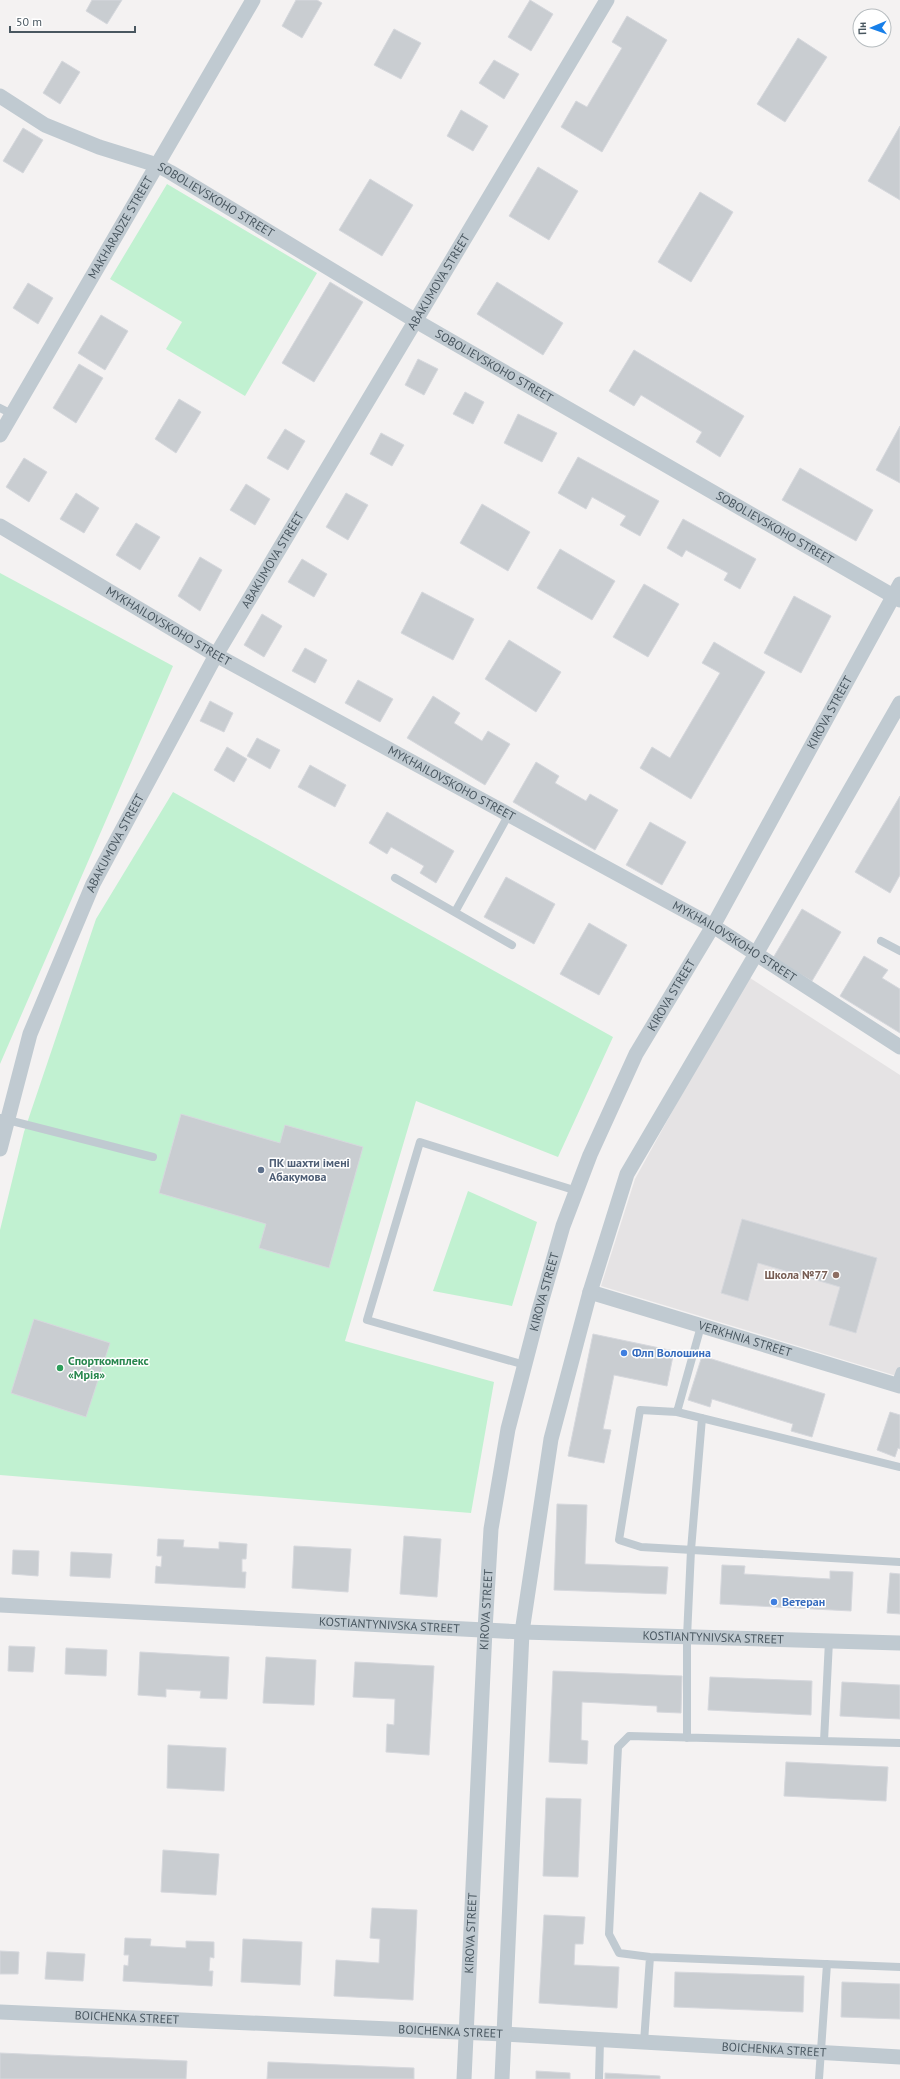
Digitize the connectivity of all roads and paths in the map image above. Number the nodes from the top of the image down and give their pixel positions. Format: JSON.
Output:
{"nodes":[{"id":1,"x":253,"y":0,"type":"edge"},
{"id":2,"x":607,"y":0,"type":"edge"},
{"id":3,"x":0,"y":96,"type":"edge"},
{"id":4,"x":157,"y":165,"type":"junction"},
{"id":5,"x":416,"y":321,"type":"junction"},
{"id":6,"x":6,"y":411,"type":"edge"},
{"id":7,"x":0,"y":435,"type":"edge"},
{"id":8,"x":0,"y":526,"type":"edge"},
{"id":9,"x":898,"y":593,"type":"edge"},
{"id":10,"x":216,"y":655,"type":"junction"},
{"id":11,"x":900,"y":703,"type":"edge"},
{"id":12,"x":509,"y":814,"type":"junction"},
{"id":13,"x":394,"y":878,"type":"dead end"},
{"id":14,"x":455,"y":912,"type":"junction"},
{"id":15,"x":713,"y":926,"type":"junction"},
{"id":16,"x":881,"y":941,"type":"dead end"},
{"id":17,"x":512,"y":945,"type":"dead end"},
{"id":18,"x":900,"y":951,"type":"edge"},
{"id":19,"x":756,"y":954,"type":"junction"},
{"id":20,"x":900,"y":1047,"type":"edge"},
{"id":21,"x":3,"y":1119,"type":"edge"},
{"id":22,"x":0,"y":1149,"type":"edge"},
{"id":23,"x":153,"y":1157,"type":"dead end"},
{"id":24,"x":577,"y":1190,"type":"junction"},
{"id":25,"x":590,"y":1292,"type":"junction"},
{"id":26,"x":701,"y":1326,"type":"junction"},
{"id":27,"x":525,"y":1365,"type":"junction"},
{"id":28,"x":898,"y":1380,"type":"edge"},
{"id":29,"x":677,"y":1412,"type":"junction"},
{"id":30,"x":702,"y":1418,"type":"junction"},
{"id":31,"x":900,"y":1467,"type":"edge"},
{"id":32,"x":691,"y":1550,"type":"junction"},
{"id":33,"x":900,"y":1558,"type":"edge"},
{"id":34,"x":900,"y":1562,"type":"edge"},
{"id":35,"x":0,"y":1604,"type":"edge"},
{"id":36,"x":485,"y":1630,"type":"junction"},
{"id":37,"x":522,"y":1632,"type":"junction"},
{"id":38,"x":687,"y":1637,"type":"junction"},
{"id":39,"x":829,"y":1641,"type":"junction"},
{"id":40,"x":900,"y":1643,"type":"edge"},
{"id":41,"x":687,"y":1738,"type":"junction"},
{"id":42,"x":824,"y":1741,"type":"junction"},
{"id":43,"x":900,"y":1743,"type":"edge"},
{"id":44,"x":650,"y":1957,"type":"junction"},
{"id":45,"x":827,"y":1964,"type":"junction"},
{"id":46,"x":900,"y":1967,"type":"edge"},
{"id":47,"x":0,"y":2012,"type":"edge"},
{"id":48,"x":467,"y":2033,"type":"junction"},
{"id":49,"x":504,"y":2034,"type":"junction"},
{"id":50,"x":600,"y":2040,"type":"junction"},
{"id":51,"x":644,"y":2042,"type":"junction"},
{"id":52,"x":821,"y":2053,"type":"junction"},
{"id":53,"x":900,"y":2057,"type":"edge"},
{"id":54,"x":464,"y":2079,"type":"edge"},
{"id":55,"x":502,"y":2079,"type":"edge"},
{"id":56,"x":599,"y":2079,"type":"edge"},
{"id":57,"x":819,"y":2079,"type":"edge"}],
"edges":[{"from":1,"to":4,"type":"street","name":"MAKHARADZE STREET"},
{"from":2,"to":5,"type":"street","name":"ABAKUMOVA STREET"},
{"from":3,"to":4,"type":"street","name":"SOBOLIEVSKOHO STREET"},
{"from":4,"to":5,"type":"street","name":"SOBOLIEVSKOHO STREET"},
{"from":4,"to":6,"type":"street","name":"MAKHARADZE STREET"},
{"from":5,"to":9,"type":"street","name":"SOBOLIEVSKOHO STREET"},
{"from":5,"to":10,"type":"street","name":"ABAKUMOVA STREET"},
{"from":6,"to":7,"type":"street","name":"MAKHARADZE STREET"},
{"from":8,"to":10,"type":"street","name":"MYKHAILOVSKOHO STREET"},
{"from":9,"to":15,"type":"street","name":"KIROVA STREET"},
{"from":10,"to":12,"type":"street","name":"MYKHAILOVSKOHO STREET"},
{"from":10,"to":21,"type":"street","name":"ABAKUMOVA STREET"},
{"from":11,"to":19,"type":"street"},
{"from":12,"to":14,"type":"lane"},
{"from":12,"to":15,"type":"street","name":"MYKHAILOVSKOHO STREET"},
{"from":13,"to":14,"type":"lane"},
{"from":14,"to":17,"type":"lane"},
{"from":15,"to":19,"type":"street","name":"MYKHAILOVSKOHO STREET"},
{"from":15,"to":24,"type":"street","name":"KIROVA STREET"},
{"from":16,"to":18,"type":"lane"},
{"from":19,"to":20,"type":"street","name":"MYKHAILOVSKOHO STREET"},
{"from":19,"to":25,"type":"street"},
{"from":21,"to":22,"type":"street","name":"ABAKUMOVA STREET"},
{"from":21,"to":23,"type":"lane"},
{"from":24,"to":27,"type":"street","name":"KIROVA STREET"},
{"from":24,"to":27,"type":"lane"},
{"from":25,"to":26,"type":"street","name":"VERKHNIA STREET"},
{"from":25,"to":37,"type":"street"},
{"from":26,"to":28,"type":"street","name":"VERKHNIA STREET"},
{"from":26,"to":29,"type":"lane"},
{"from":27,"to":36,"type":"street","name":"KIROVA STREET"},
{"from":29,"to":30,"type":"lane"},
{"from":29,"to":32,"type":"lane"},
{"from":30,"to":31,"type":"lane"},
{"from":30,"to":32,"type":"lane"},
{"from":32,"to":34,"type":"lane"},
{"from":32,"to":38,"type":"lane"},
{"from":33,"to":34,"type":"lane"},
{"from":35,"to":36,"type":"street","name":"KOSTIANTYNIVSKA STREET"},
{"from":36,"to":37,"type":"street","name":"KOSTIANTYNIVSKA STREET"},
{"from":36,"to":48,"type":"street","name":"KIROVA STREET"},
{"from":37,"to":38,"type":"street","name":"KOSTIANTYNIVSKA STREET"},
{"from":37,"to":49,"type":"street"},
{"from":38,"to":39,"type":"street","name":"KOSTIANTYNIVSKA STREET"},
{"from":38,"to":41,"type":"lane"},
{"from":39,"to":40,"type":"street","name":"KOSTIANTYNIVSKA STREET"},
{"from":39,"to":42,"type":"lane"},
{"from":41,"to":42,"type":"lane"},
{"from":41,"to":44,"type":"lane"},
{"from":42,"to":43,"type":"lane"},
{"from":44,"to":45,"type":"lane"},
{"from":44,"to":51,"type":"lane"},
{"from":45,"to":46,"type":"lane"},
{"from":45,"to":52,"type":"lane"},
{"from":47,"to":48,"type":"street","name":"BOICHENKA STREET"},
{"from":48,"to":49,"type":"street","name":"BOICHENKA STREET"},
{"from":48,"to":54,"type":"street","name":"KIROVA STREET"},
{"from":49,"to":50,"type":"street","name":"BOICHENKA STREET"},
{"from":49,"to":55,"type":"street"},
{"from":50,"to":51,"type":"street","name":"BOICHENKA STREET"},
{"from":50,"to":56,"type":"lane"},
{"from":51,"to":52,"type":"street","name":"BOICHENKA STREET"},
{"from":52,"to":53,"type":"street","name":"BOICHENKA STREET"},
{"from":52,"to":57,"type":"lane"}]}
